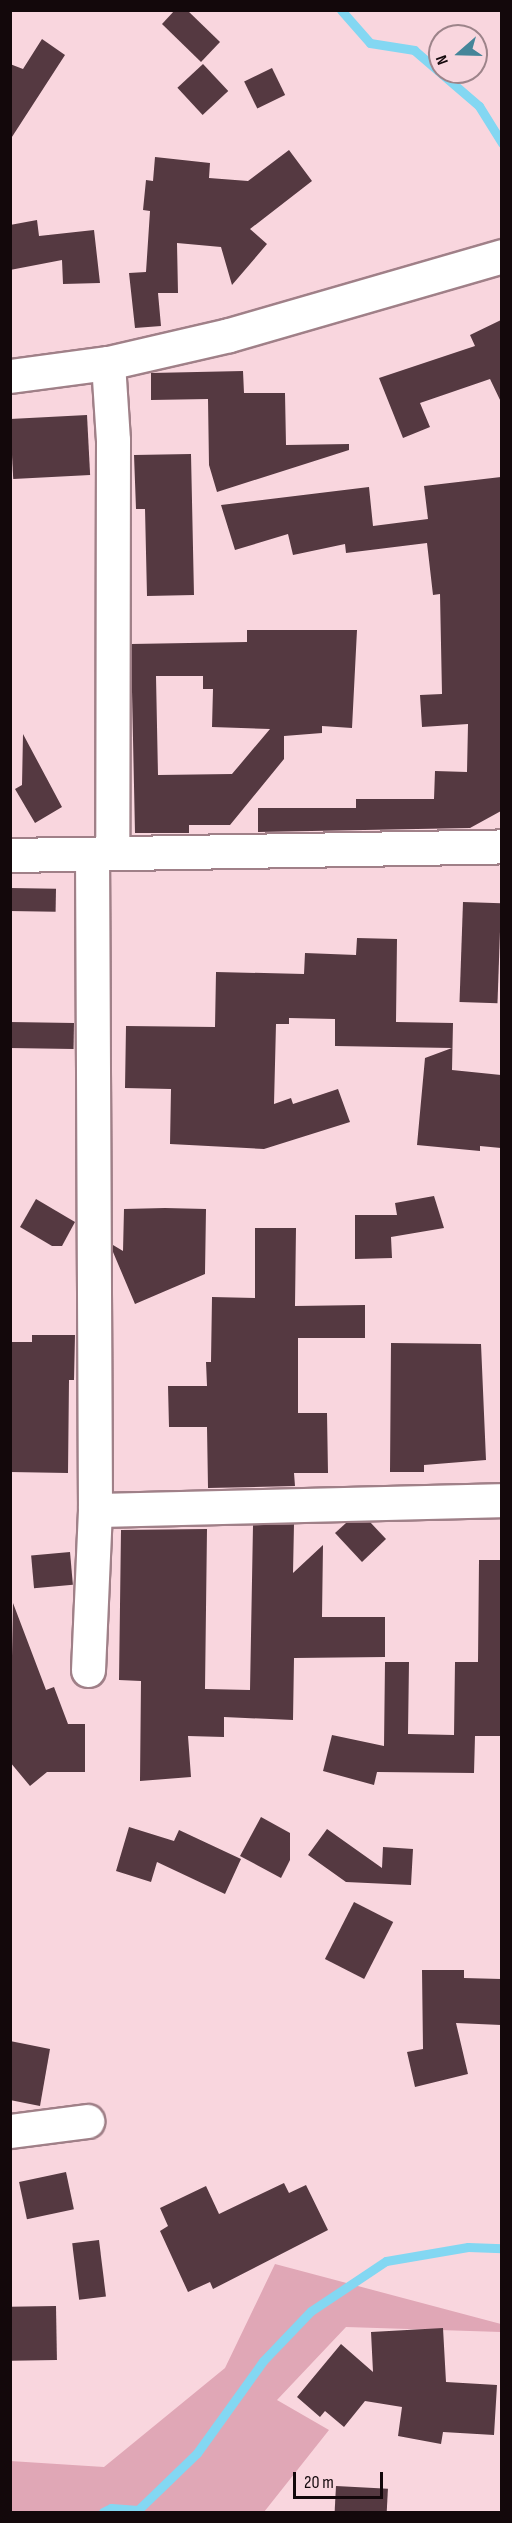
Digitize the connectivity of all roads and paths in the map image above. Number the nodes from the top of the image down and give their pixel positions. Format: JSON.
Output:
{"nodes":[{"id":1,"x":499,"y":257,"type":"edge"},
{"id":2,"x":108,"y":363,"type":"junction"},
{"id":3,"x":10,"y":376,"type":"edge"},
{"id":4,"x":501,"y":846,"type":"edge"},
{"id":5,"x":102,"y":854,"type":"junction"},
{"id":6,"x":10,"y":855,"type":"edge"},
{"id":7,"x":501,"y":1500,"type":"edge"},
{"id":8,"x":95,"y":1510,"type":"junction"},
{"id":9,"x":88,"y":1670,"type":"dead end"},
{"id":10,"x":87,"y":2121,"type":"dead end"},
{"id":11,"x":10,"y":2131,"type":"edge"}],
"edges":[{"from":1,"to":2,"type":"street"},
{"from":2,"to":3,"type":"street"},
{"from":2,"to":5,"type":"street"},
{"from":4,"to":5,"type":"street"},
{"from":5,"to":6,"type":"street"},
{"from":5,"to":8,"type":"street"},
{"from":7,"to":8,"type":"street"},
{"from":8,"to":9,"type":"street"},
{"from":10,"to":11,"type":"street"}]}
